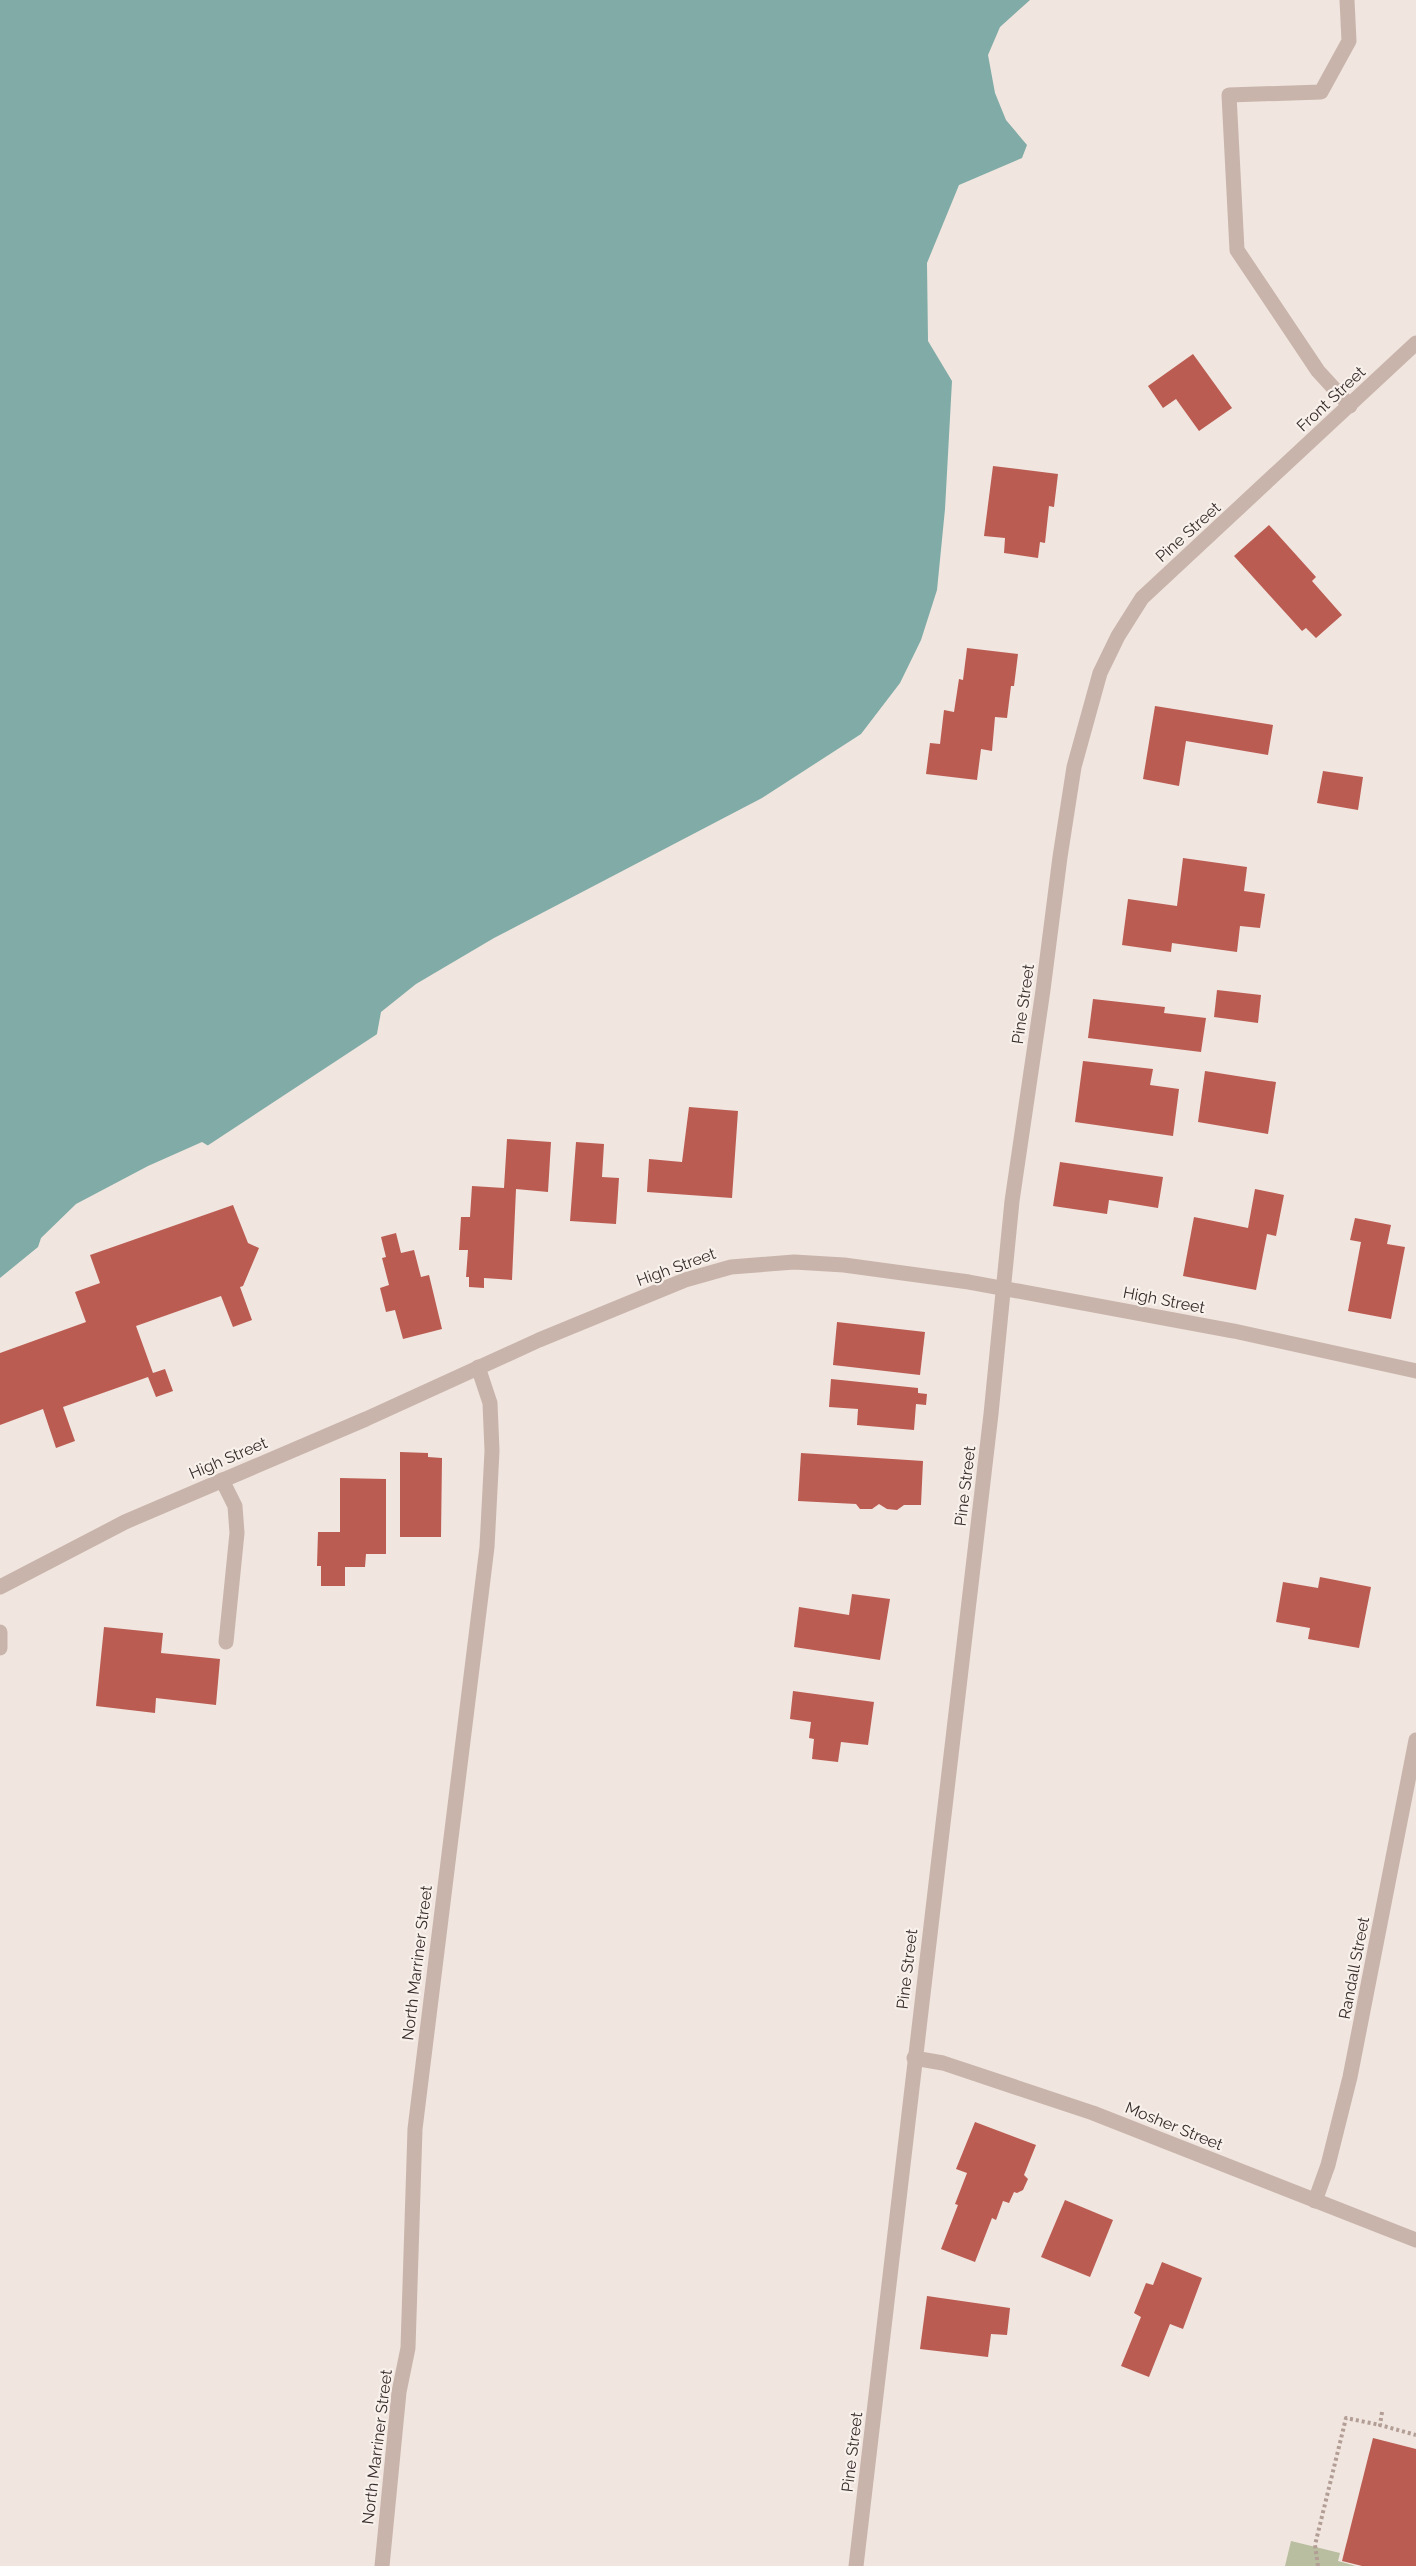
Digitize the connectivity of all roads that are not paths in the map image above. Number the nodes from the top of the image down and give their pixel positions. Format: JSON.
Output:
{"nodes":[{"id":1,"x":1347,"y":0,"type":"edge"},
{"id":2,"x":1416,"y":344,"type":"edge"},
{"id":3,"x":1350,"y":406,"type":"junction"},
{"id":4,"x":1271,"y":481,"type":"joint"},
{"id":5,"x":1003,"y":1288,"type":"junction"},
{"id":6,"x":478,"y":1367,"type":"junction"},
{"id":7,"x":1416,"y":1371,"type":"edge"},
{"id":8,"x":222,"y":1480,"type":"junction"},
{"id":9,"x":0,"y":1587,"type":"edge"},
{"id":10,"x":0,"y":1632,"type":"edge"},
{"id":11,"x":226,"y":1642,"type":"dead end"},
{"id":12,"x":0,"y":1648,"type":"edge"},
{"id":13,"x":1416,"y":1740,"type":"edge"},
{"id":14,"x":914,"y":2058,"type":"junction"},
{"id":15,"x":1315,"y":2201,"type":"junction"},
{"id":16,"x":1416,"y":2240,"type":"edge"},
{"id":17,"x":382,"y":2566,"type":"edge"},
{"id":18,"x":856,"y":2566,"type":"edge"}],
"edges":[{"from":1,"to":3,"type":"street"},
{"from":2,"to":3,"type":"street","name":"Front Street"},
{"from":3,"to":4,"type":"street","name":"Front Street"},
{"from":4,"to":5,"type":"street","name":"Pine Street"},
{"from":5,"to":6,"type":"street","name":"High Street"},
{"from":5,"to":7,"type":"street","name":"High Street"},
{"from":5,"to":14,"type":"street","name":"Pine Street"},
{"from":6,"to":8,"type":"street","name":"High Street"},
{"from":6,"to":17,"type":"street","name":"North Marriner Street"},
{"from":8,"to":9,"type":"street","name":"High Street"},
{"from":8,"to":11,"type":"street"},
{"from":10,"to":12,"type":"street"},
{"from":13,"to":15,"type":"street","name":"Randall Street"},
{"from":14,"to":15,"type":"street","name":"Mosher Street"},
{"from":14,"to":18,"type":"street","name":"Pine Street"},
{"from":15,"to":16,"type":"street","name":"Mosher Street"}]}
